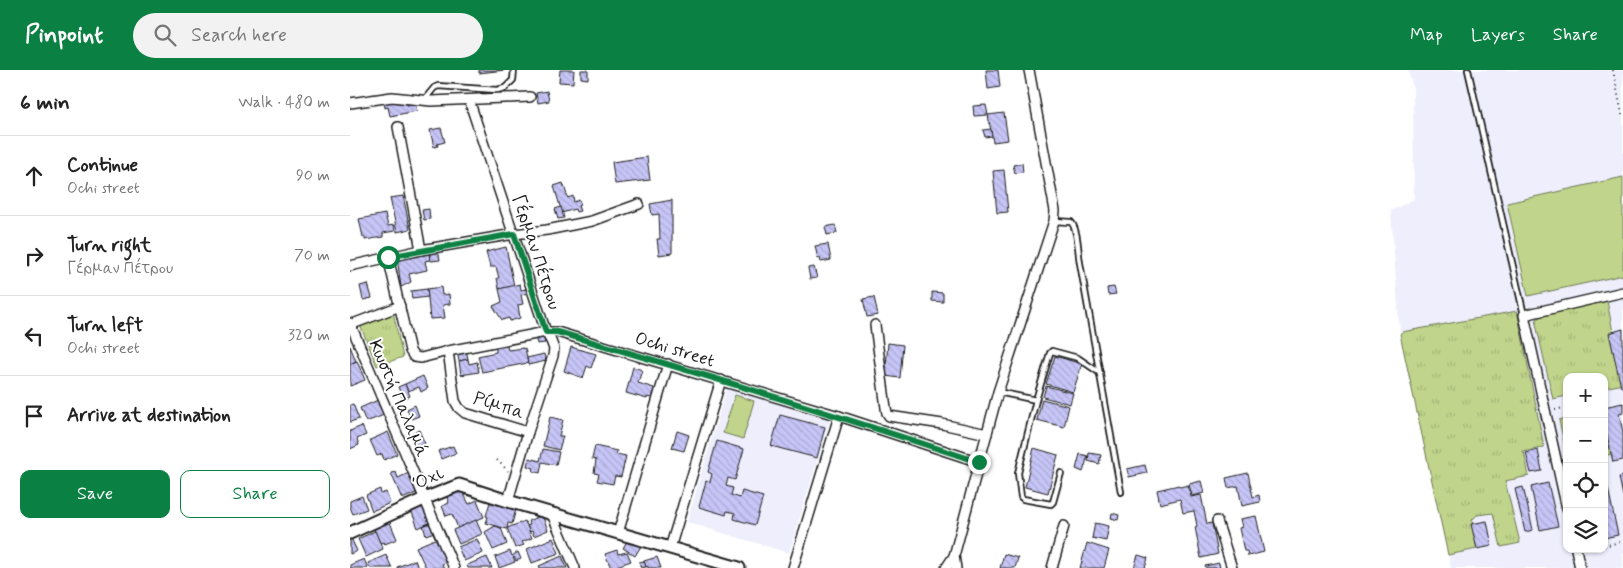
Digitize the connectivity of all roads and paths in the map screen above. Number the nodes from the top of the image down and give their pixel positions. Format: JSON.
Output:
{"nodes":[{"id":1,"x":514,"y":70,"type":"edge"},
{"id":2,"x":1029,"y":70,"type":"edge"},
{"id":3,"x":1468,"y":70,"type":"edge"},
{"id":4,"x":1612,"y":70,"type":"edge"},
{"id":5,"x":530,"y":97,"type":"dead end"},
{"id":6,"x":424,"y":100,"type":"junction"},
{"id":7,"x":468,"y":100,"type":"junction"},
{"id":8,"x":350,"y":103,"type":"edge"},
{"id":9,"x":1623,"y":119,"type":"edge"},
{"id":10,"x":398,"y":127,"type":"dead end"},
{"id":11,"x":639,"y":204,"type":"dead end"},
{"id":12,"x":1054,"y":221,"type":"junction"},
{"id":13,"x":514,"y":234,"type":"junction"},
{"id":14,"x":421,"y":250,"type":"junction"},
{"id":15,"x":388,"y":257,"type":"junction"},
{"id":16,"x":350,"y":266,"type":"edge"},
{"id":17,"x":1623,"y":292,"type":"edge"},
{"id":18,"x":400,"y":306,"type":"junction"},
{"id":19,"x":1524,"y":315,"type":"junction"},
{"id":20,"x":350,"y":324,"type":"edge"},
{"id":21,"x":875,"y":325,"type":"dead end"},
{"id":22,"x":546,"y":332,"type":"junction"},
{"id":23,"x":448,"y":351,"type":"junction"},
{"id":24,"x":668,"y":364,"type":"junction"},
{"id":25,"x":1100,"y":373,"type":"junction"},
{"id":26,"x":721,"y":380,"type":"junction"},
{"id":27,"x":998,"y":392,"type":"junction"},
{"id":28,"x":1036,"y":400,"type":"junction"},
{"id":29,"x":838,"y":416,"type":"junction"},
{"id":30,"x":528,"y":432,"type":"junction"},
{"id":31,"x":987,"y":434,"type":"junction"},
{"id":32,"x":497,"y":460,"type":"dead end"},
{"id":33,"x":979,"y":462,"type":"junction"},
{"id":34,"x":1061,"y":472,"type":"dead end"},
{"id":35,"x":516,"y":478,"type":"junction"},
{"id":36,"x":1563,"y":490,"type":"edge"},
{"id":37,"x":1121,"y":492,"type":"dead end"},
{"id":38,"x":424,"y":499,"type":"junction"},
{"id":39,"x":508,"y":501,"type":"junction"},
{"id":40,"x":552,"y":514,"type":"junction"},
{"id":41,"x":1217,"y":521,"type":"dead end"},
{"id":42,"x":1064,"y":526,"type":"dead end"},
{"id":43,"x":618,"y":533,"type":"junction"},
{"id":44,"x":350,"y":534,"type":"edge"},
{"id":45,"x":1623,"y":542,"type":"edge"},
{"id":46,"x":1608,"y":545,"type":"edge"},
{"id":47,"x":670,"y":548,"type":"junction"},
{"id":48,"x":1577,"y":553,"type":"edge"},
{"id":49,"x":954,"y":556,"type":"junction"},
{"id":50,"x":731,"y":567,"type":"edge"},
{"id":51,"x":454,"y":568,"type":"edge"},
{"id":52,"x":575,"y":568,"type":"edge"},
{"id":53,"x":794,"y":568,"type":"edge"},
{"id":54,"x":946,"y":568,"type":"edge"},
{"id":55,"x":956,"y":568,"type":"edge"},
{"id":56,"x":1052,"y":568,"type":"edge"},
{"id":57,"x":1232,"y":568,"type":"edge"},
{"id":58,"x":1580,"y":568,"type":"edge"}],
"edges":[{"from":1,"to":6,"type":"lane"},
{"from":2,"to":12,"type":"street"},
{"from":3,"to":19,"type":"lane"},
{"from":4,"to":9,"type":"path"},
{"from":5,"to":7,"type":"street"},
{"from":6,"to":7,"type":"street"},
{"from":6,"to":8,"type":"street"},
{"from":7,"to":13,"type":"street","name":"Γέρμαν Πέτρου"},
{"from":10,"to":14,"type":"street"},
{"from":11,"to":13,"type":"street"},
{"from":12,"to":25,"type":"lane"},
{"from":12,"to":27,"type":"street"},
{"from":13,"to":14,"type":"street"},
{"from":13,"to":22,"type":"street","name":"Γέρμαν Πέτρου"},
{"from":14,"to":15,"type":"street"},
{"from":15,"to":16,"type":"street"},
{"from":15,"to":18,"type":"street"},
{"from":17,"to":19,"type":"street"},
{"from":18,"to":20,"type":"street"},
{"from":18,"to":23,"type":"street","name":"Ochi street"},
{"from":19,"to":36,"type":"street"},
{"from":20,"to":38,"type":"street","name":"Κωστή Παλαμά"},
{"from":21,"to":31,"type":"street"},
{"from":22,"to":23,"type":"street","name":"Ochi street"},
{"from":22,"to":24,"type":"street","name":"Ochi street"},
{"from":22,"to":30,"type":"street","name":"Γέρμαν Πέτρου"},
{"from":23,"to":30,"type":"street","name":"Ρίμπα"},
{"from":24,"to":26,"type":"street","name":"Ochi street"},
{"from":24,"to":43,"type":"street"},
{"from":25,"to":28,"type":"lane"},
{"from":25,"to":37,"type":"lane"},
{"from":26,"to":29,"type":"street","name":"Ochi street"},
{"from":26,"to":47,"type":"street"},
{"from":27,"to":28,"type":"lane"},
{"from":27,"to":31,"type":"street"},
{"from":28,"to":34,"type":"lane"},
{"from":29,"to":33,"type":"street","name":"Ochi street"},
{"from":29,"to":53,"type":"street"},
{"from":30,"to":35,"type":"street","name":"Γέρμαν Πέτρου"},
{"from":31,"to":33,"type":"street"},
{"from":32,"to":35,"type":"path"},
{"from":33,"to":49,"type":"street"},
{"from":35,"to":39,"type":"street","name":"Γέρμαν Πέτρου"},
{"from":38,"to":39,"type":"street","name":"Όχι"},
{"from":38,"to":44,"type":"street","name":"Όχι"},
{"from":38,"to":51,"type":"street","name":"Κωστή Παλαμά"},
{"from":39,"to":40,"type":"street","name":"Όχι"},
{"from":40,"to":43,"type":"street","name":"Όχι"},
{"from":40,"to":52,"type":"street"},
{"from":41,"to":57,"type":"street"},
{"from":42,"to":56,"type":"street"},
{"from":43,"to":47,"type":"street","name":"Όχι"},
{"from":45,"to":46,"type":"path"},
{"from":47,"to":50,"type":"street","name":"Όχι"},
{"from":48,"to":58,"type":"street"},
{"from":49,"to":54,"type":"street"},
{"from":49,"to":55,"type":"street"}]}
